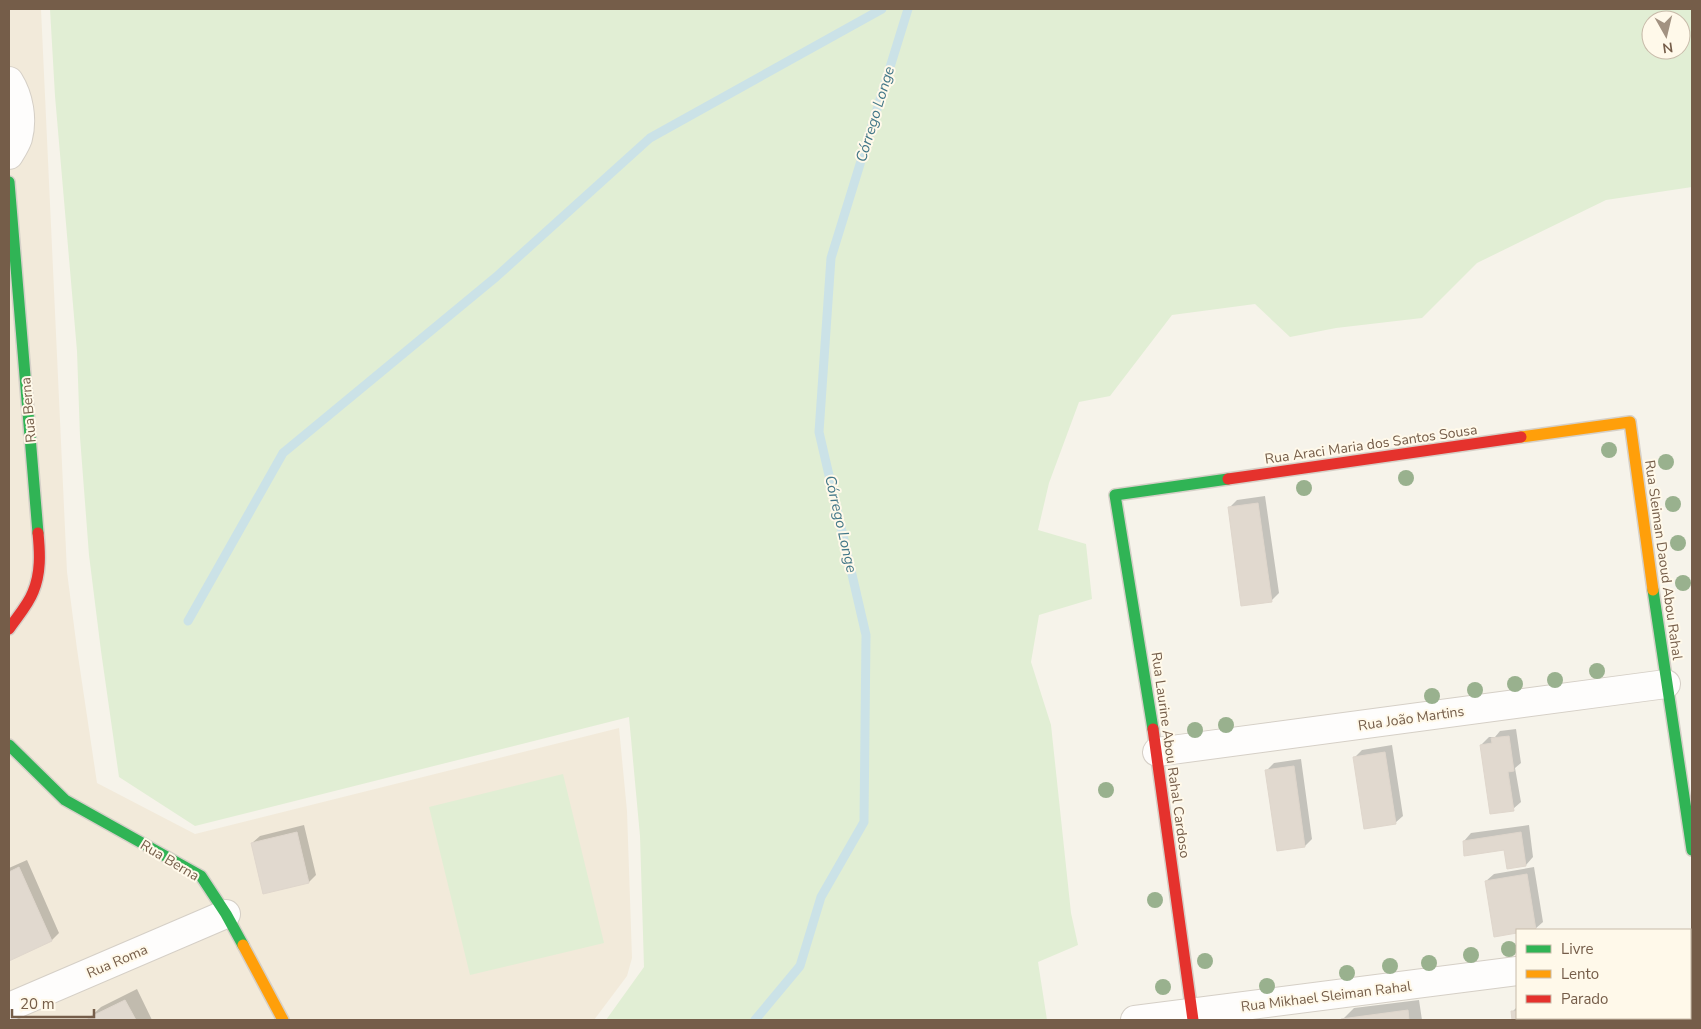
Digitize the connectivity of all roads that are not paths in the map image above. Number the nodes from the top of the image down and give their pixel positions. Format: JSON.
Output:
{"nodes":[{"id":1,"x":9,"y":81,"type":"edge"},
{"id":2,"x":9,"y":155,"type":"edge"},
{"id":3,"x":9,"y":182,"type":"edge"},
{"id":4,"x":1630,"y":422,"type":"joint"},
{"id":5,"x":1115,"y":495,"type":"joint"},
{"id":6,"x":9,"y":630,"type":"edge"},
{"id":7,"x":1666,"y":684,"type":"junction"},
{"id":8,"x":9,"y":745,"type":"edge"},
{"id":9,"x":1156,"y":752,"type":"junction"},
{"id":10,"x":1692,"y":850,"type":"edge"},
{"id":11,"x":226,"y":914,"type":"junction"},
{"id":12,"x":1516,"y":971,"type":"edge"},
{"id":13,"x":9,"y":1007,"type":"edge"},
{"id":14,"x":1193,"y":1017,"type":"edge"},
{"id":15,"x":283,"y":1020,"type":"edge"},
{"id":16,"x":1135,"y":1020,"type":"edge"}],
"edges":[{"from":1,"to":2,"type":"street"},
{"from":3,"to":6,"type":"street","name":"Rua Berna"},
{"from":4,"to":5,"type":"street","name":"Rua Araci Maria dos Santos Sousa"},
{"from":4,"to":7,"type":"street","name":"Rua Sleiman Daoud Abou Rahal"},
{"from":5,"to":9,"type":"street","name":"Rua Laurine Abou Rahal Cardoso"},
{"from":7,"to":9,"type":"street","name":"Rua João Martins"},
{"from":7,"to":10,"type":"street","name":"Rua Sleiman Daoud Abou Rahal"},
{"from":8,"to":11,"type":"street","name":"Rua Berna"},
{"from":9,"to":14,"type":"street","name":"Rua Laurine Abou Rahal Cardoso"},
{"from":11,"to":13,"type":"street","name":"Rua Roma"},
{"from":11,"to":15,"type":"street","name":"Rua Berna"},
{"from":12,"to":14,"type":"street","name":"Rua Mikhael Sleiman Rahal"},
{"from":14,"to":16,"type":"street","name":"Rua Mikhael Sleiman Rahal"}]}
